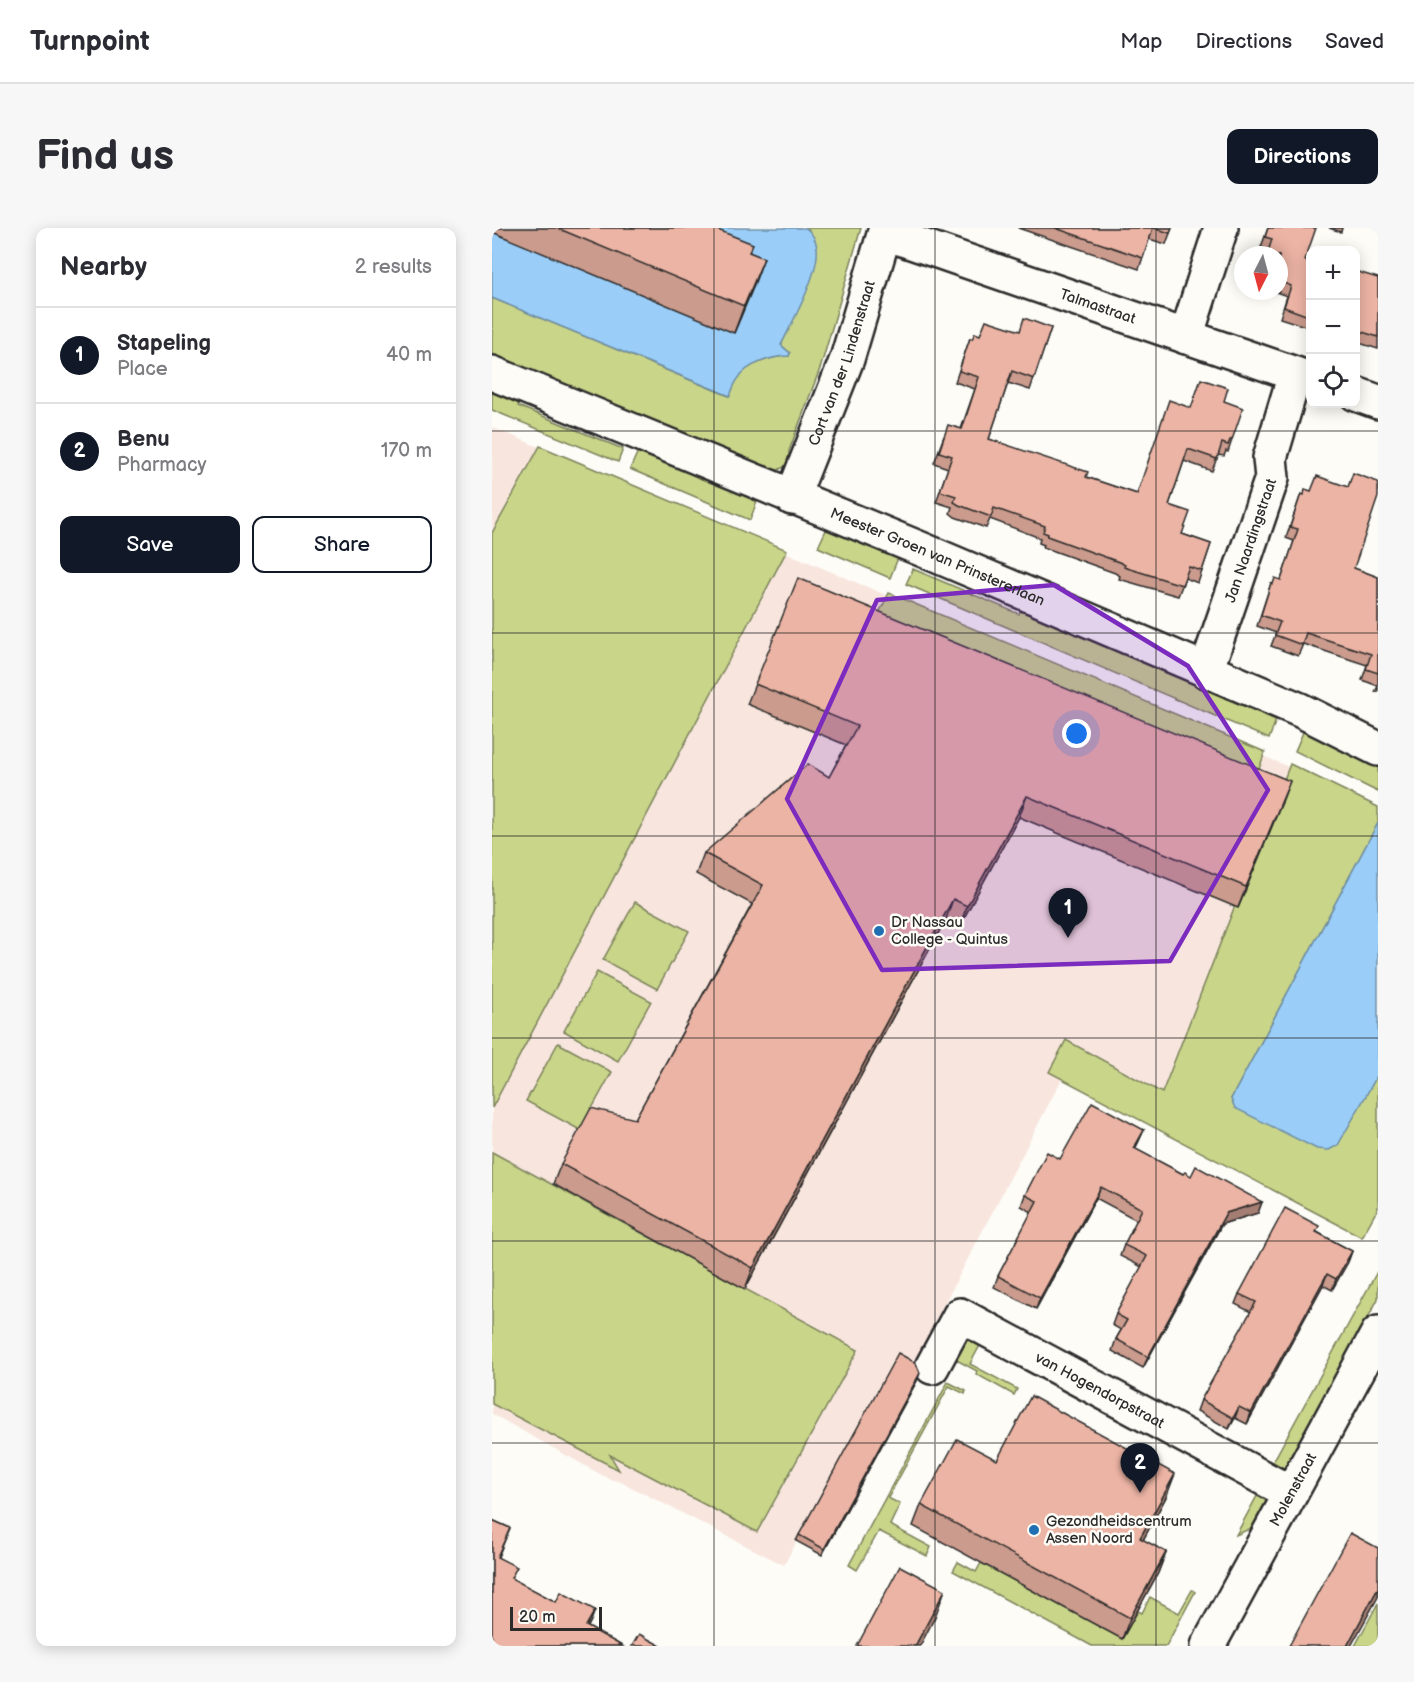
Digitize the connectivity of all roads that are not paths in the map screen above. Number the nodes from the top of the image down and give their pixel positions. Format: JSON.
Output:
{"nodes":[{"id":1,"x":1221,"y":228,"type":"edge"},
{"id":2,"x":886,"y":231,"type":"edge"},
{"id":3,"x":1186,"y":337,"type":"junction"},
{"id":4,"x":492,"y":374,"type":"edge"},
{"id":5,"x":1303,"y":376,"type":"edge"},
{"id":6,"x":1360,"y":395,"type":"edge"},
{"id":7,"x":1378,"y":402,"type":"edge"},
{"id":8,"x":792,"y":498,"type":"junction"},
{"id":9,"x":1206,"y":671,"type":"junction"},
{"id":10,"x":1378,"y":748,"type":"edge"},
{"id":11,"x":1378,"y":1333,"type":"edge"},
{"id":12,"x":932,"y":1367,"type":"dead end"},
{"id":13,"x":1291,"y":1493,"type":"junction"},
{"id":14,"x":1208,"y":1646,"type":"edge"}],
"edges":[{"from":1,"to":3,"type":"street"},
{"from":2,"to":3,"type":"street","name":"Talmastraat"},
{"from":2,"to":8,"type":"street","name":"Cort van der Lindenstraat"},
{"from":3,"to":5,"type":"street","name":"Talmastraat"},
{"from":4,"to":8,"type":"street","name":"Meester Groen van Prinstererlaan"},
{"from":5,"to":9,"type":"street","name":"Jan Naardingstraat"},
{"from":6,"to":7,"type":"street"},
{"from":8,"to":9,"type":"street","name":"Meester Groen van Prinstererlaan"},
{"from":9,"to":10,"type":"street","name":"Meester Groen van Prinstererlaan"},
{"from":11,"to":13,"type":"street","name":"Molenstraat"},
{"from":12,"to":13,"type":"street","name":"van Hogendorpstraat"},
{"from":13,"to":14,"type":"street","name":"Molenstraat"}]}
